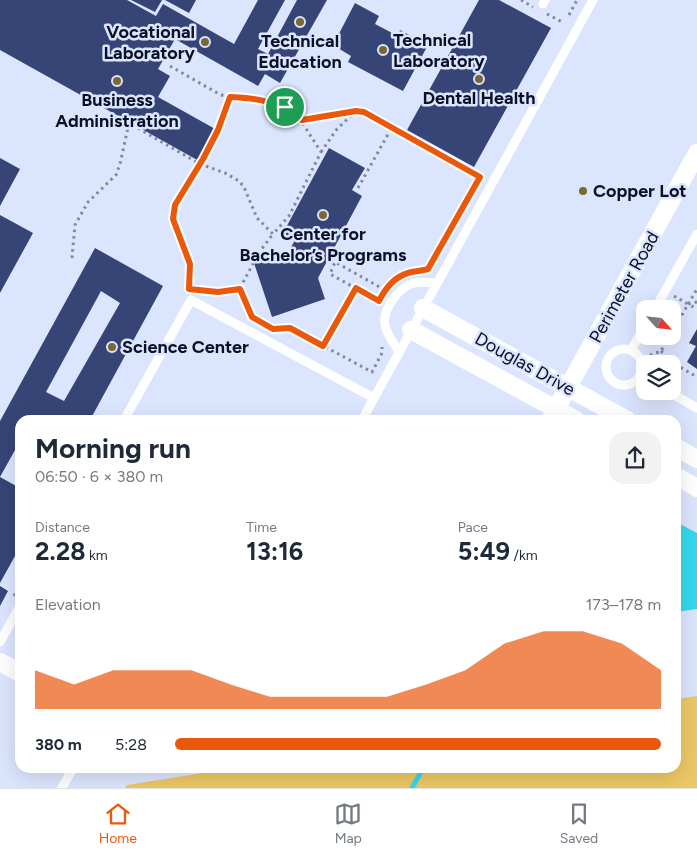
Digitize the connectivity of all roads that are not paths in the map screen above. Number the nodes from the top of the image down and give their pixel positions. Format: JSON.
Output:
{"nodes":[{"id":1,"x":592,"y":0,"type":"edge"},
{"id":2,"x":697,"y":153,"type":"edge"},
{"id":3,"x":697,"y":234,"type":"edge"},
{"id":4,"x":437,"y":283,"type":"junction"},
{"id":5,"x":660,"y":300,"type":"edge"},
{"id":6,"x":424,"y":308,"type":"junction"},
{"id":7,"x":411,"y":330,"type":"junction"},
{"id":8,"x":636,"y":341,"type":"edge"},
{"id":9,"x":631,"y":350,"type":"junction"},
{"id":10,"x":399,"y":352,"type":"junction"},
{"id":11,"x":637,"y":355,"type":"edge"},
{"id":12,"x":636,"y":381,"type":"edge"},
{"id":13,"x":568,"y":388,"type":"junction"},
{"id":14,"x":374,"y":398,"type":"junction"},
{"id":15,"x":681,"y":399,"type":"edge"},
{"id":16,"x":697,"y":408,"type":"edge"},
{"id":17,"x":553,"y":414,"type":"edge"},
{"id":18,"x":127,"y":415,"type":"edge"},
{"id":19,"x":365,"y":415,"type":"edge"},
{"id":20,"x":618,"y":415,"type":"edge"},
{"id":21,"x":681,"y":450,"type":"edge"},
{"id":22,"x":697,"y":459,"type":"edge"},
{"id":23,"x":681,"y":479,"type":"edge"},
{"id":24,"x":697,"y":488,"type":"edge"},
{"id":25,"x":15,"y":622,"type":"edge"},
{"id":26,"x":0,"y":642,"type":"edge"},
{"id":27,"x":0,"y":662,"type":"edge"},
{"id":28,"x":15,"y":671,"type":"edge"},
{"id":29,"x":70,"y":773,"type":"edge"},
{"id":30,"x":62,"y":788,"type":"edge"}],
"edges":[{"from":1,"to":4,"type":"lane"},
{"from":2,"to":13,"type":"street","name":"Perimeter Road"},
{"from":3,"to":5,"type":"lane"},
{"from":4,"to":6,"type":"lane"},
{"from":4,"to":10,"type":"lane"},
{"from":6,"to":7,"type":"lane"},
{"from":6,"to":13,"type":"street","name":"Douglas Drive"},
{"from":7,"to":10,"type":"lane"},
{"from":7,"to":17,"type":"street","name":"Douglas Drive"},
{"from":8,"to":9,"type":"lane"},
{"from":9,"to":11,"type":"lane"},
{"from":9,"to":12,"type":"lane"},
{"from":10,"to":14,"type":"lane"},
{"from":13,"to":17,"type":"street","name":"Perimeter Road"},
{"from":13,"to":20,"type":"street","name":"Douglas Drive"},
{"from":14,"to":18,"type":"lane"},
{"from":14,"to":19,"type":"lane"},
{"from":15,"to":16,"type":"lane"},
{"from":21,"to":22,"type":"street"},
{"from":23,"to":24,"type":"street"},
{"from":25,"to":26,"type":"lane"},
{"from":27,"to":28,"type":"street"},
{"from":29,"to":30,"type":"lane"}]}
